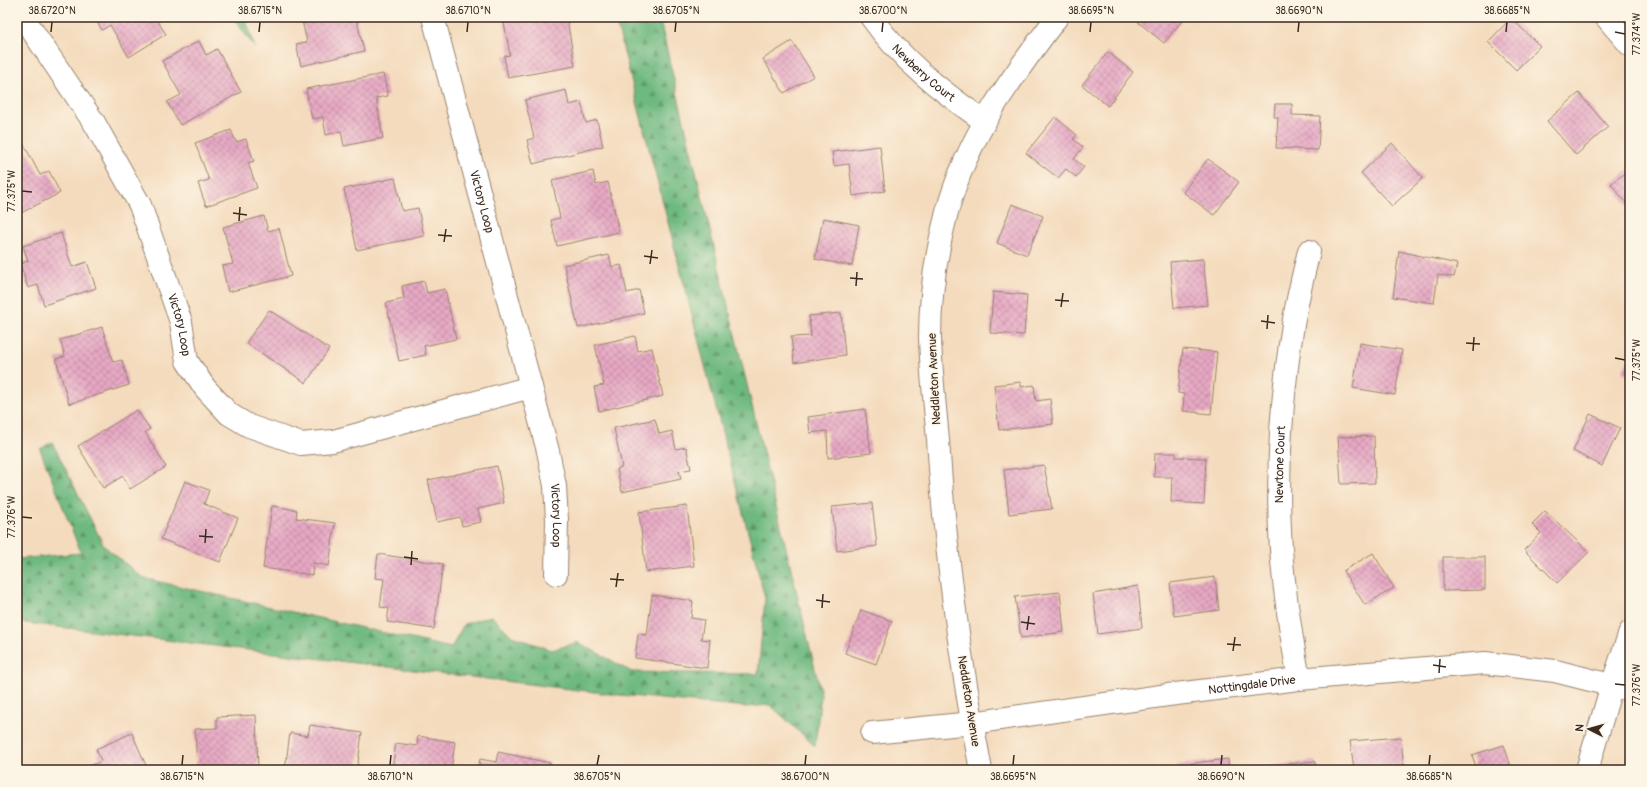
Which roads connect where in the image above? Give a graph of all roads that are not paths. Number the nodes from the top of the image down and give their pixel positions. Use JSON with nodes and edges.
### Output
{"nodes":[{"id":1,"x":23,"y":17,"type":"edge"},
{"id":2,"x":433,"y":17,"type":"edge"},
{"id":3,"x":871,"y":17,"type":"edge"},
{"id":4,"x":1057,"y":17,"type":"edge"},
{"id":5,"x":1606,"y":17,"type":"edge"},
{"id":6,"x":1630,"y":45,"type":"edge"},
{"id":7,"x":984,"y":121,"type":"junction"},
{"id":8,"x":1309,"y":251,"type":"dead end"},
{"id":9,"x":531,"y":387,"type":"junction"},
{"id":10,"x":556,"y":574,"type":"dead end"},
{"id":11,"x":1630,"y":632,"type":"edge"},
{"id":12,"x":1299,"y":679,"type":"junction"},
{"id":13,"x":1621,"y":688,"type":"edge"},
{"id":14,"x":972,"y":723,"type":"junction"},
{"id":15,"x":872,"y":733,"type":"dead end"},
{"id":16,"x":981,"y":770,"type":"edge"},
{"id":17,"x":1587,"y":770,"type":"edge"}],
"edges":[{"from":1,"to":9,"type":"street","name":"Victory Loop"},
{"from":2,"to":9,"type":"street","name":"Victory Loop"},
{"from":3,"to":7,"type":"street","name":"Newberry Court"},
{"from":4,"to":7,"type":"street","name":"Neddleton Avenue"},
{"from":5,"to":6,"type":"street"},
{"from":7,"to":14,"type":"street","name":"Neddleton Avenue"},
{"from":8,"to":12,"type":"street","name":"Newtone Court"},
{"from":9,"to":10,"type":"street","name":"Victory Loop"},
{"from":11,"to":13,"type":"street"},
{"from":12,"to":13,"type":"street","name":"Nottingdale Drive"},
{"from":12,"to":14,"type":"street","name":"Nottingdale Drive"},
{"from":13,"to":17,"type":"street"},
{"from":14,"to":15,"type":"street","name":"Nottingdale Drive"},
{"from":14,"to":16,"type":"street","name":"Neddleton Avenue"}]}
